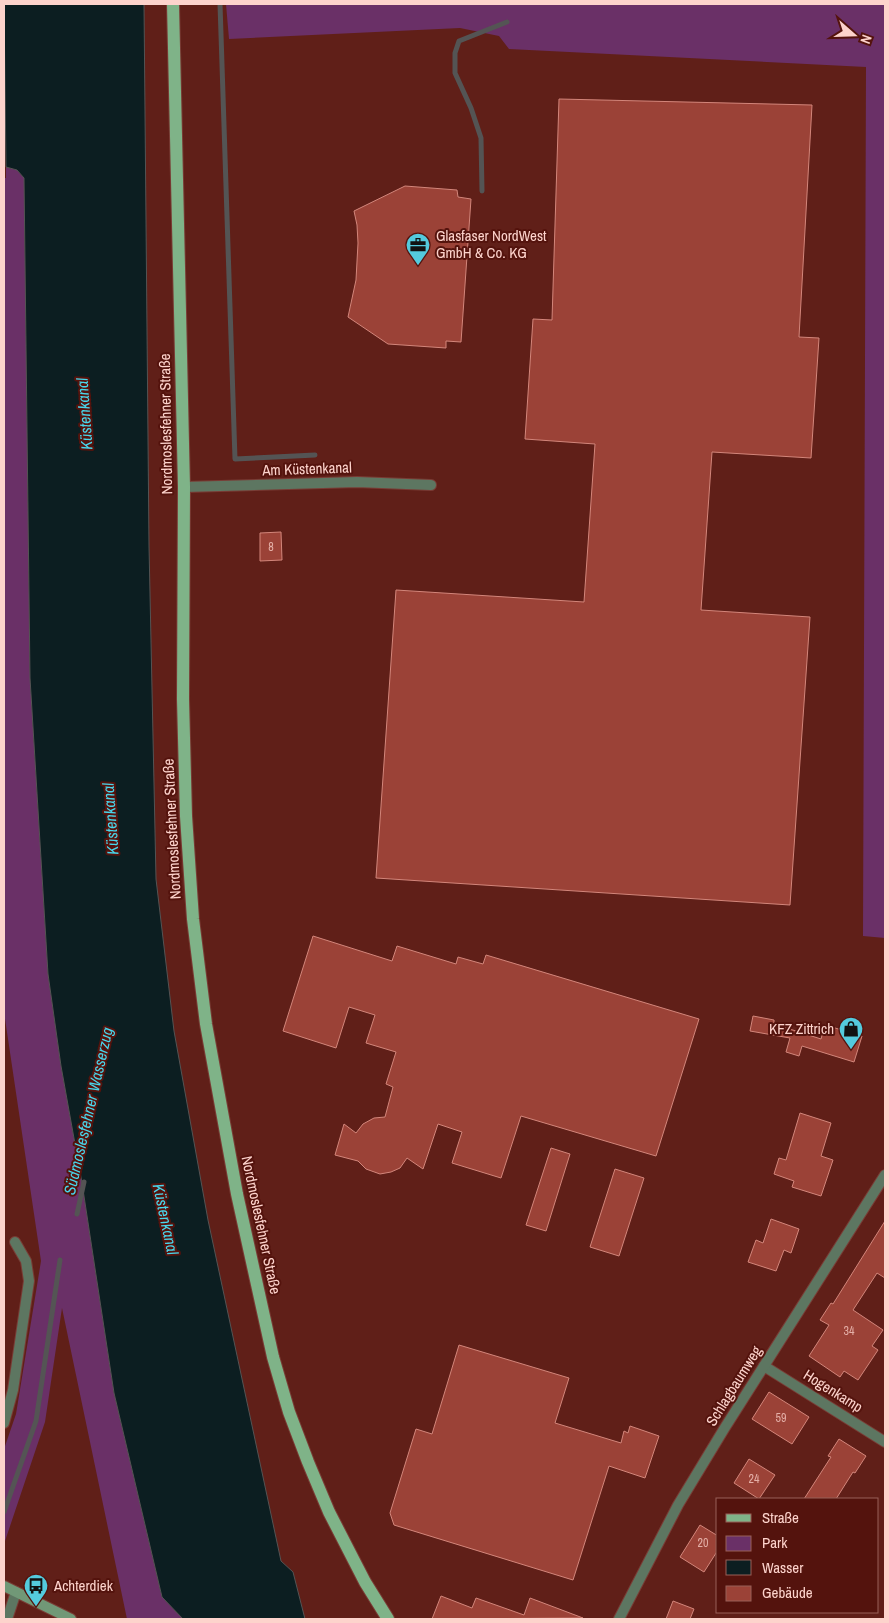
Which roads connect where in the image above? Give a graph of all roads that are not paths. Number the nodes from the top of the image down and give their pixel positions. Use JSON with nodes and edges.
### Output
{"nodes":[{"id":1,"x":173,"y":4,"type":"edge"},
{"id":2,"x":431,"y":486,"type":"dead end"},
{"id":3,"x":184,"y":487,"type":"junction"},
{"id":4,"x":885,"y":1176,"type":"edge"},
{"id":5,"x":15,"y":1242,"type":"dead end"},
{"id":6,"x":764,"y":1366,"type":"junction"},
{"id":7,"x":4,"y":1423,"type":"edge"},
{"id":8,"x":885,"y":1442,"type":"edge"},
{"id":9,"x":4,"y":1586,"type":"edge"},
{"id":10,"x":16,"y":1592,"type":"junction"},
{"id":11,"x":7,"y":1619,"type":"edge"},
{"id":12,"x":71,"y":1619,"type":"edge"},
{"id":13,"x":388,"y":1619,"type":"edge"},
{"id":14,"x":619,"y":1619,"type":"edge"}],
"edges":[{"from":1,"to":3,"type":"main road","name":"Nordmoslesfehner Straße"},
{"from":2,"to":3,"type":"street","name":"Am Küstenkanal"},
{"from":3,"to":13,"type":"main road","name":"Nordmoslesfehner Straße"},
{"from":4,"to":6,"type":"street","name":"Schlagbaumweg"},
{"from":5,"to":7,"type":"street"},
{"from":6,"to":8,"type":"street","name":"Hogenkamp"},
{"from":6,"to":14,"type":"street","name":"Schlagbaumweg"},
{"from":9,"to":10,"type":"street"},
{"from":10,"to":11,"type":"street"},
{"from":10,"to":12,"type":"street"}]}
